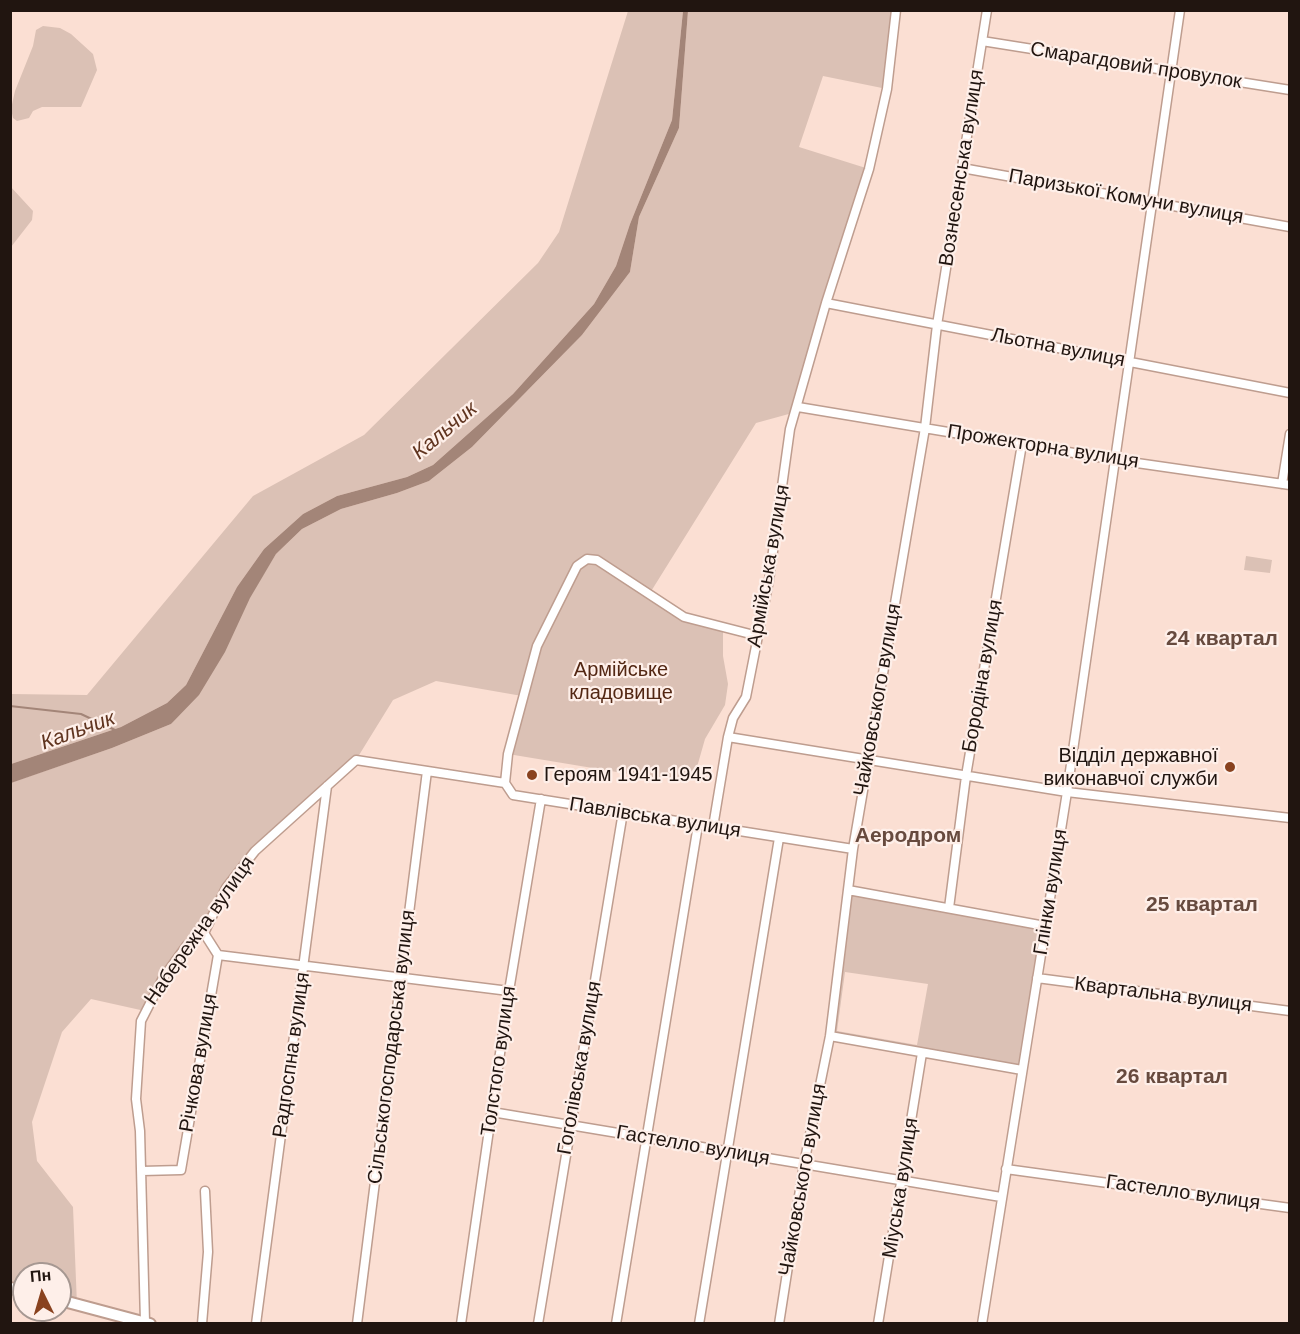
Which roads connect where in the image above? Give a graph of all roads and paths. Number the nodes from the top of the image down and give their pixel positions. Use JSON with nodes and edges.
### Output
{"nodes":[{"id":1,"x":896,"y":10,"type":"edge"},
{"id":2,"x":987,"y":10,"type":"edge"},
{"id":3,"x":1180,"y":10,"type":"edge"},
{"id":4,"x":982,"y":41,"type":"junction"},
{"id":5,"x":1172,"y":72,"type":"junction"},
{"id":6,"x":1290,"y":90,"type":"edge"},
{"id":7,"x":962,"y":168,"type":"junction"},
{"id":8,"x":1153,"y":202,"type":"junction"},
{"id":9,"x":1290,"y":227,"type":"edge"},
{"id":10,"x":826,"y":303,"type":"junction"},
{"id":11,"x":937,"y":325,"type":"junction"},
{"id":12,"x":1130,"y":362,"type":"junction"},
{"id":13,"x":1290,"y":393,"type":"edge"},
{"id":14,"x":798,"y":407,"type":"junction"},
{"id":15,"x":925,"y":428,"type":"junction"},
{"id":16,"x":1290,"y":434,"type":"edge"},
{"id":17,"x":1022,"y":444,"type":"junction"},
{"id":18,"x":1116,"y":460,"type":"junction"},
{"id":19,"x":1286,"y":484,"type":"edge"},
{"id":20,"x":758,"y":636,"type":"junction"},
{"id":21,"x":728,"y":737,"type":"junction"},
{"id":22,"x":868,"y":760,"type":"junction"},
{"id":23,"x":427,"y":771,"type":"junction"},
{"id":24,"x":966,"y":776,"type":"junction"},
{"id":25,"x":505,"y":783,"type":"junction"},
{"id":26,"x":327,"y":786,"type":"junction"},
{"id":27,"x":1067,"y":792,"type":"junction"},
{"id":28,"x":541,"y":799,"type":"junction"},
{"id":29,"x":623,"y":812,"type":"junction"},
{"id":30,"x":1290,"y":818,"type":"edge"},
{"id":31,"x":698,"y":825,"type":"junction"},
{"id":32,"x":713,"y":827,"type":"junction"},
{"id":33,"x":779,"y":838,"type":"junction"},
{"id":34,"x":853,"y":849,"type":"junction"},
{"id":35,"x":848,"y":890,"type":"junction"},
{"id":36,"x":949,"y":908,"type":"junction"},
{"id":37,"x":1045,"y":926,"type":"junction"},
{"id":38,"x":204,"y":933,"type":"junction"},
{"id":39,"x":218,"y":955,"type":"junction"},
{"id":40,"x":304,"y":966,"type":"junction"},
{"id":41,"x":401,"y":977,"type":"junction"},
{"id":42,"x":1037,"y":978,"type":"junction"},
{"id":43,"x":509,"y":991,"type":"junction"},
{"id":44,"x":1290,"y":1011,"type":"edge"},
{"id":45,"x":830,"y":1036,"type":"junction"},
{"id":46,"x":922,"y":1053,"type":"junction"},
{"id":47,"x":1022,"y":1070,"type":"junction"},
{"id":48,"x":492,"y":1112,"type":"junction"},
{"id":49,"x":570,"y":1125,"type":"junction"},
{"id":50,"x":647,"y":1138,"type":"junction"},
{"id":51,"x":727,"y":1151,"type":"junction"},
{"id":52,"x":804,"y":1164,"type":"junction"},
{"id":53,"x":1006,"y":1169,"type":"junction"},
{"id":54,"x":142,"y":1171,"type":"junction"},
{"id":55,"x":902,"y":1181,"type":"junction"},
{"id":56,"x":205,"y":1191,"type":"dead end"},
{"id":57,"x":1001,"y":1197,"type":"junction"},
{"id":58,"x":1290,"y":1208,"type":"edge"},
{"id":59,"x":72,"y":1303,"type":"edge"},
{"id":60,"x":148,"y":1323,"type":"edge"},
{"id":61,"x":202,"y":1323,"type":"edge"},
{"id":62,"x":256,"y":1323,"type":"edge"},
{"id":63,"x":357,"y":1323,"type":"edge"},
{"id":64,"x":461,"y":1323,"type":"edge"},
{"id":65,"x":538,"y":1323,"type":"edge"},
{"id":66,"x":616,"y":1323,"type":"edge"},
{"id":67,"x":699,"y":1323,"type":"edge"},
{"id":68,"x":779,"y":1323,"type":"edge"},
{"id":69,"x":879,"y":1323,"type":"edge"},
{"id":70,"x":982,"y":1323,"type":"edge"}],
"edges":[{"from":1,"to":10,"type":"street"},
{"from":2,"to":4,"type":"street","name":"Вознесенська вулиця"},
{"from":3,"to":5,"type":"street","name":"Глінки вулиця"},
{"from":4,"to":5,"type":"street","name":"Смарагдовий провулок"},
{"from":4,"to":7,"type":"street","name":"Вознесенська вулиця"},
{"from":5,"to":6,"type":"street","name":"Смарагдовий провулок"},
{"from":5,"to":8,"type":"street","name":"Глінки вулиця"},
{"from":7,"to":8,"type":"street","name":"Паризької Комуни вулиця"},
{"from":7,"to":11,"type":"street","name":"Вознесенська вулиця"},
{"from":8,"to":9,"type":"street","name":"Паризької Комуни вулиця"},
{"from":8,"to":12,"type":"street","name":"Глінки вулиця"},
{"from":10,"to":11,"type":"street","name":"Льотна вулиця"},
{"from":10,"to":14,"type":"street","name":"Армійська вулиця"},
{"from":11,"to":12,"type":"street","name":"Льотна вулиця"},
{"from":11,"to":15,"type":"street","name":"Чайковського вулиця"},
{"from":12,"to":13,"type":"street","name":"Льотна вулиця"},
{"from":12,"to":18,"type":"street","name":"Глінки вулиця"},
{"from":14,"to":15,"type":"street","name":"Прожекторна вулиця"},
{"from":14,"to":20,"type":"street","name":"Армійська вулиця"},
{"from":15,"to":17,"type":"street","name":"Прожекторна вулиця"},
{"from":15,"to":22,"type":"street","name":"Чайковського вулиця"},
{"from":16,"to":19,"type":"street"},
{"from":17,"to":18,"type":"street","name":"Прожекторна вулиця"},
{"from":17,"to":24,"type":"street","name":"Бородіна вулиця"},
{"from":18,"to":19,"type":"street","name":"Прожекторна вулиця"},
{"from":18,"to":27,"type":"street","name":"Глінки вулиця"},
{"from":20,"to":21,"type":"street","name":"Армійська вулиця"},
{"from":20,"to":25,"type":"street"},
{"from":21,"to":22,"type":"street"},
{"from":21,"to":32,"type":"street","name":"Армійська вулиця"},
{"from":22,"to":24,"type":"street"},
{"from":22,"to":34,"type":"street","name":"Чайковського вулиця"},
{"from":23,"to":25,"type":"street","name":"Павлівська вулиця"},
{"from":23,"to":26,"type":"street","name":"Павлівська вулиця"},
{"from":23,"to":41,"type":"street","name":"Сільськогосподарська вулиця"},
{"from":24,"to":27,"type":"street"},
{"from":24,"to":36,"type":"street","name":"Бородіна вулиця"},
{"from":25,"to":28,"type":"street","name":"Павлівська вулиця"},
{"from":26,"to":38,"type":"street","name":"Набережна вулиця"},
{"from":26,"to":40,"type":"street","name":"Радгоспна вулиця"},
{"from":27,"to":30,"type":"street"},
{"from":27,"to":37,"type":"street","name":"Глінки вулиця"},
{"from":28,"to":29,"type":"street","name":"Павлівська вулиця"},
{"from":28,"to":43,"type":"street","name":"Толстого вулиця"},
{"from":29,"to":31,"type":"street","name":"Павлівська вулиця"},
{"from":29,"to":49,"type":"street","name":"Гоголівська вулиця"},
{"from":31,"to":32,"type":"street","name":"Павлівська вулиця"},
{"from":31,"to":50,"type":"street"},
{"from":32,"to":33,"type":"street","name":"Павлівська вулиця"},
{"from":33,"to":34,"type":"street","name":"Павлівська вулиця"},
{"from":33,"to":51,"type":"street"},
{"from":34,"to":35,"type":"street","name":"Чайковського вулиця"},
{"from":35,"to":36,"type":"street"},
{"from":35,"to":45,"type":"street","name":"Чайковського вулиця"},
{"from":36,"to":37,"type":"street"},
{"from":37,"to":42,"type":"street","name":"Глінки вулиця"},
{"from":38,"to":39,"type":"street"},
{"from":38,"to":54,"type":"street","name":"Набережна вулиця"},
{"from":39,"to":40,"type":"street"},
{"from":39,"to":54,"type":"street","name":"Річкова вулиця"},
{"from":40,"to":41,"type":"street"},
{"from":40,"to":62,"type":"street","name":"Радгоспна вулиця"},
{"from":41,"to":43,"type":"street"},
{"from":41,"to":63,"type":"street","name":"Сільськогосподарська вулиця"},
{"from":42,"to":44,"type":"street","name":"Квартальна вулиця"},
{"from":42,"to":47,"type":"street","name":"Глінки вулиця"},
{"from":43,"to":48,"type":"street","name":"Толстого вулиця"},
{"from":45,"to":46,"type":"street"},
{"from":45,"to":52,"type":"street","name":"Чайковського вулиця"},
{"from":46,"to":47,"type":"street"},
{"from":46,"to":55,"type":"street","name":"Міуська вулиця"},
{"from":47,"to":53,"type":"street","name":"Глінки вулиця"},
{"from":48,"to":49,"type":"street","name":"Гастелло вулиця"},
{"from":48,"to":64,"type":"street","name":"Толстого вулиця"},
{"from":49,"to":50,"type":"street","name":"Гастелло вулиця"},
{"from":49,"to":65,"type":"street","name":"Гоголівська вулиця"},
{"from":50,"to":51,"type":"street","name":"Гастелло вулиця"},
{"from":50,"to":66,"type":"street"},
{"from":51,"to":52,"type":"street","name":"Гастелло вулиця"},
{"from":51,"to":67,"type":"street"},
{"from":52,"to":55,"type":"street","name":"Гастелло вулиця"},
{"from":52,"to":68,"type":"street","name":"Чайковського вулиця"},
{"from":53,"to":57,"type":"street","name":"Глінки вулиця"},
{"from":53,"to":58,"type":"street","name":"Гастелло вулиця"},
{"from":54,"to":60,"type":"street","name":"Набережна вулиця"},
{"from":55,"to":57,"type":"street","name":"Гастелло вулиця"},
{"from":55,"to":69,"type":"street","name":"Міуська вулиця"},
{"from":56,"to":61,"type":"street"},
{"from":57,"to":70,"type":"street","name":"Глінки вулиця"},
{"from":59,"to":60,"type":"street"}]}
